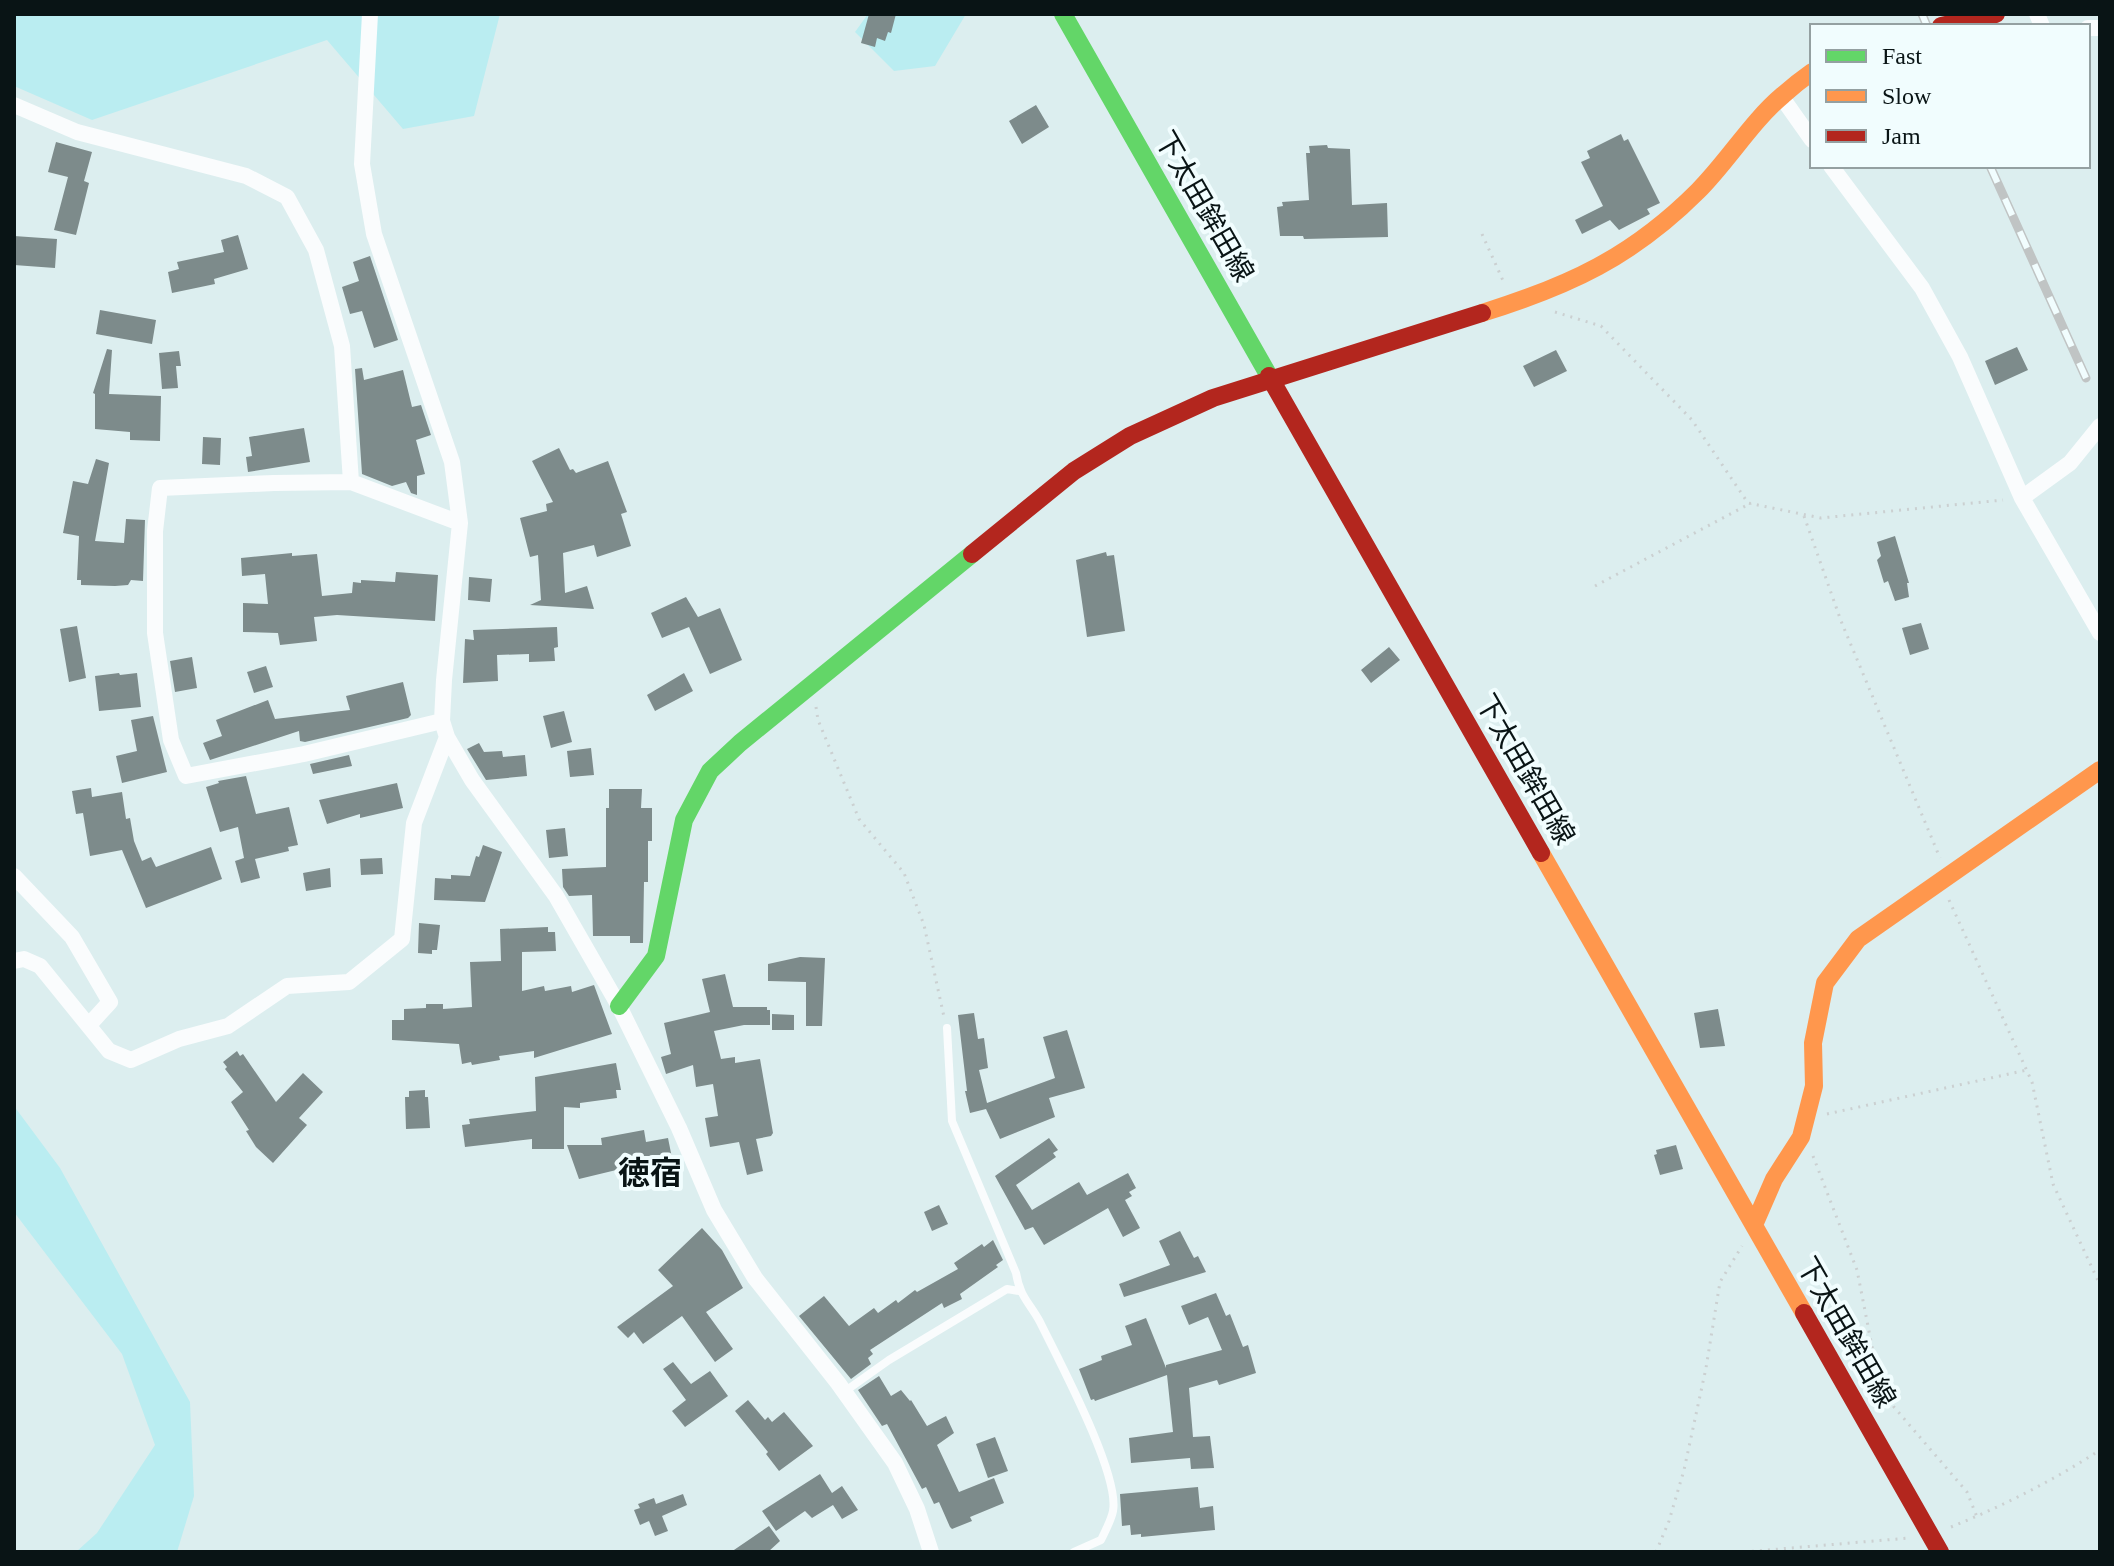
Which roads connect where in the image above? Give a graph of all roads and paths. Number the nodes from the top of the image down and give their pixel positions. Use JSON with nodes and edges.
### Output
{"nodes":[{"id":1,"x":370,"y":14,"type":"edge"},
{"id":2,"x":1063,"y":14,"type":"edge"},
{"id":3,"x":1996,"y":14,"type":"edge"},
{"id":4,"x":1951,"y":24,"type":"edge"},
{"id":5,"x":1810,"y":74,"type":"edge"},
{"id":6,"x":1781,"y":96,"type":"junction"},
{"id":7,"x":14,"y":105,"type":"edge"},
{"id":8,"x":1810,"y":137,"type":"edge"},
{"id":9,"x":1832,"y":168,"type":"edge"},
{"id":10,"x":1482,"y":234,"type":"dead end"},
{"id":11,"x":1528,"y":298,"type":"junction"},
{"id":12,"x":1272,"y":380,"type":"junction"},
{"id":13,"x":2100,"y":426,"type":"edge"},
{"id":14,"x":351,"y":482,"type":"junction"},
{"id":15,"x":2022,"y":498,"type":"junction"},
{"id":16,"x":1751,"y":503,"type":"junction"},
{"id":17,"x":1804,"y":515,"type":"junction"},
{"id":18,"x":460,"y":523,"type":"junction"},
{"id":19,"x":1595,"y":586,"type":"dead end"},
{"id":20,"x":2100,"y":633,"type":"edge"},
{"id":21,"x":812,"y":683,"type":"junction"},
{"id":22,"x":444,"y":729,"type":"junction"},
{"id":23,"x":2100,"y":770,"type":"edge"},
{"id":24,"x":14,"y":876,"type":"edge"},
{"id":25,"x":1944,"y":879,"type":"junction"},
{"id":26,"x":14,"y":961,"type":"edge"},
{"id":27,"x":619,"y":1006,"type":"junction"},
{"id":28,"x":89,"y":1025,"type":"junction"},
{"id":29,"x":947,"y":1028,"type":"joint"},
{"id":30,"x":2027,"y":1070,"type":"junction"},
{"id":31,"x":1806,"y":1118,"type":"junction"},
{"id":32,"x":1801,"y":1137,"type":"junction"},
{"id":33,"x":1754,"y":1225,"type":"junction"},
{"id":34,"x":2100,"y":1285,"type":"edge"},
{"id":35,"x":1019,"y":1291,"type":"junction"},
{"id":36,"x":844,"y":1392,"type":"junction"},
{"id":37,"x":2100,"y":1450,"type":"edge"},
{"id":38,"x":1977,"y":1517,"type":"junction"},
{"id":39,"x":1935,"y":1544,"type":"edge"},
{"id":40,"x":931,"y":1552,"type":"edge"},
{"id":41,"x":1074,"y":1552,"type":"edge"},
{"id":42,"x":1656,"y":1552,"type":"edge"},
{"id":43,"x":1744,"y":1552,"type":"edge"}],
"edges":[{"from":1,"to":18,"type":"street"},
{"from":2,"to":12,"type":"street","name":"下太田鉾田線"},
{"from":3,"to":4,"type":"street"},
{"from":5,"to":6,"type":"street"},
{"from":6,"to":8,"type":"street"},
{"from":6,"to":11,"type":"street"},
{"from":7,"to":14,"type":"street"},
{"from":9,"to":15,"type":"street"},
{"from":10,"to":11,"type":"path"},
{"from":11,"to":12,"type":"street"},
{"from":11,"to":16,"type":"path"},
{"from":12,"to":21,"type":"street"},
{"from":12,"to":33,"type":"street","name":"下太田鉾田線"},
{"from":13,"to":15,"type":"street"},
{"from":14,"to":18,"type":"street"},
{"from":14,"to":22,"type":"street"},
{"from":15,"to":17,"type":"path"},
{"from":15,"to":20,"type":"street"},
{"from":16,"to":17,"type":"path"},
{"from":16,"to":19,"type":"path"},
{"from":17,"to":25,"type":"path"},
{"from":18,"to":22,"type":"street"},
{"from":21,"to":27,"type":"street"},
{"from":21,"to":29,"type":"path"},
{"from":22,"to":27,"type":"street"},
{"from":22,"to":28,"type":"street"},
{"from":23,"to":25,"type":"street"},
{"from":24,"to":28,"type":"street"},
{"from":25,"to":30,"type":"path"},
{"from":25,"to":31,"type":"street"},
{"from":26,"to":28,"type":"street"},
{"from":27,"to":36,"type":"street"},
{"from":29,"to":35,"type":"lane"},
{"from":30,"to":31,"type":"path"},
{"from":30,"to":34,"type":"path"},
{"from":31,"to":32,"type":"street"},
{"from":32,"to":33,"type":"street"},
{"from":32,"to":38,"type":"path"},
{"from":33,"to":39,"type":"street","name":"下太田鉾田線"},
{"from":33,"to":42,"type":"path"},
{"from":35,"to":36,"type":"lane"},
{"from":35,"to":41,"type":"lane"},
{"from":36,"to":40,"type":"street"},
{"from":37,"to":38,"type":"path"},
{"from":38,"to":39,"type":"path"},
{"from":39,"to":43,"type":"path"}]}
